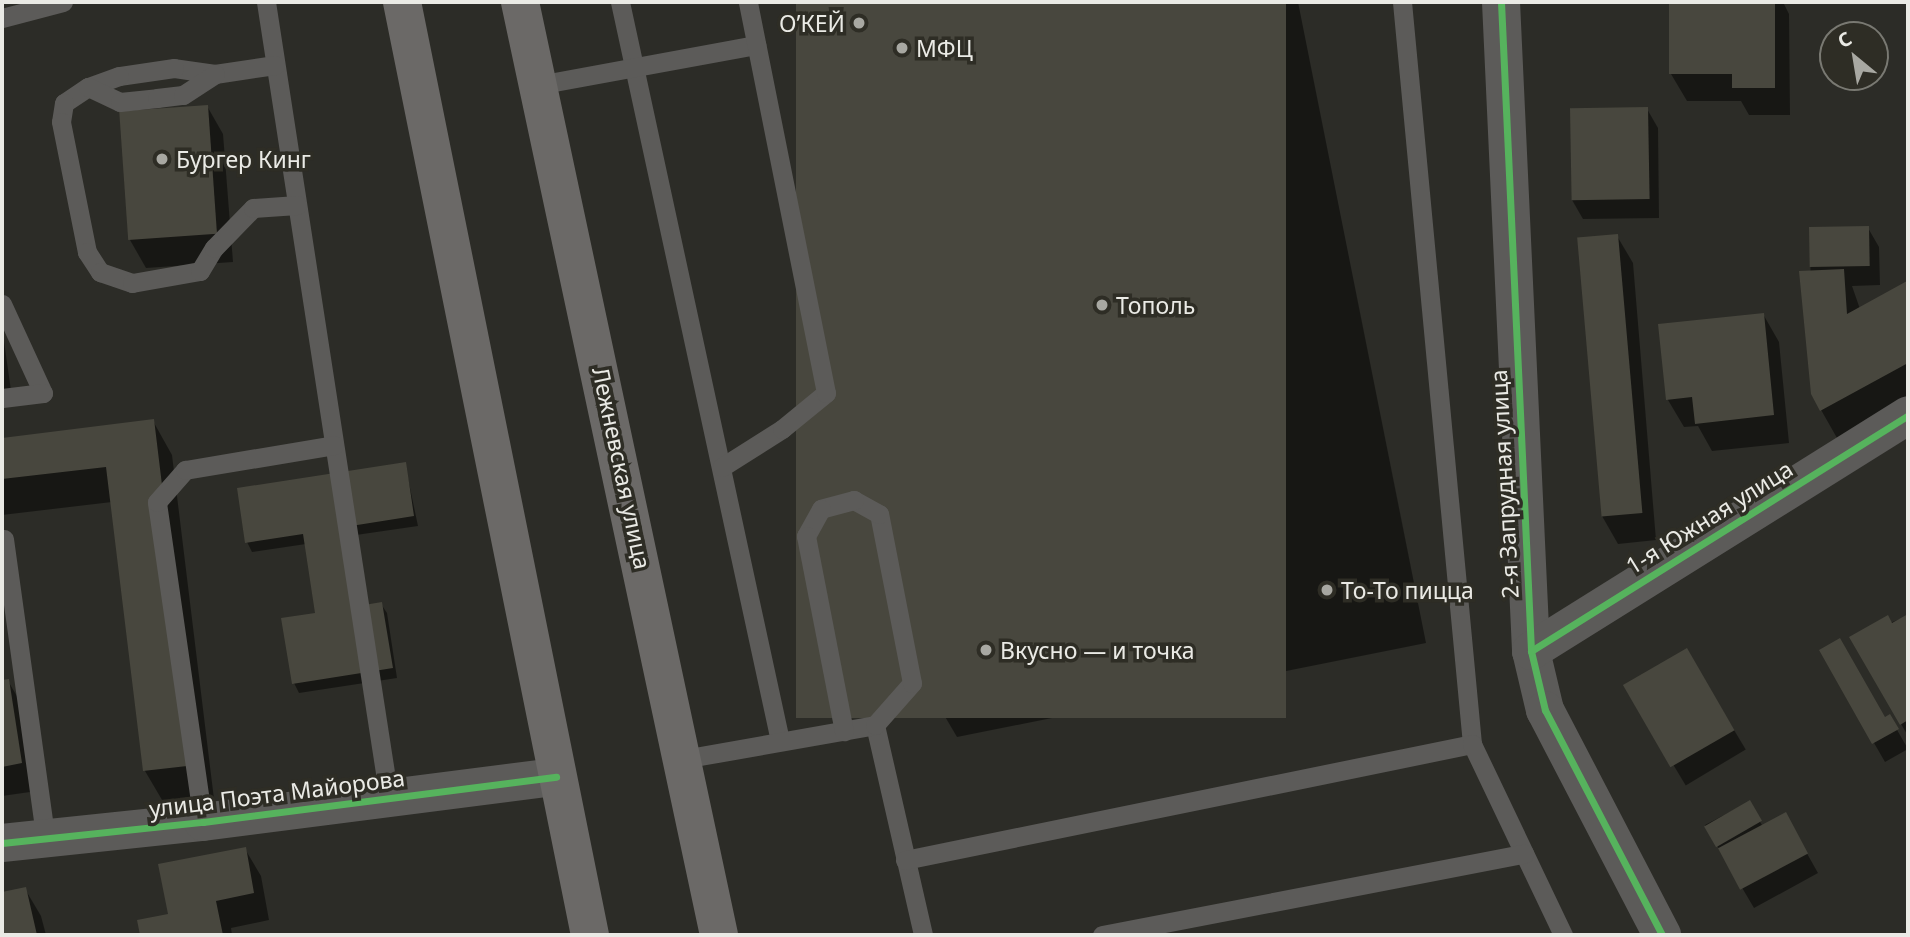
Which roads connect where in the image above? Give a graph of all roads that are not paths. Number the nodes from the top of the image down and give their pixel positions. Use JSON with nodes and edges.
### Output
{"nodes":[{"id":1,"x":63,"y":2,"type":"edge"},
{"id":2,"x":265,"y":2,"type":"edge"},
{"id":3,"x":402,"y":2,"type":"edge"},
{"id":4,"x":520,"y":2,"type":"edge"},
{"id":5,"x":620,"y":2,"type":"edge"},
{"id":6,"x":748,"y":2,"type":"edge"},
{"id":7,"x":1402,"y":2,"type":"edge"},
{"id":8,"x":1501,"y":2,"type":"edge"},
{"id":9,"x":2,"y":18,"type":"edge"},
{"id":10,"x":756,"y":46,"type":"junction"},
{"id":11,"x":275,"y":65,"type":"junction"},
{"id":12,"x":633,"y":68,"type":"junction"},
{"id":13,"x":215,"y":74,"type":"junction"},
{"id":14,"x":538,"y":85,"type":"junction"},
{"id":15,"x":88,"y":87,"type":"junction"},
{"id":16,"x":297,"y":205,"type":"junction"},
{"id":17,"x":2,"y":304,"type":"edge"},
{"id":18,"x":2,"y":398,"type":"edge"},
{"id":19,"x":1908,"y":415,"type":"edge"},
{"id":20,"x":334,"y":445,"type":"junction"},
{"id":21,"x":722,"y":467,"type":"junction"},
{"id":22,"x":4,"y":539,"type":"dead end"},
{"id":23,"x":1531,"y":651,"type":"junction"},
{"id":24,"x":875,"y":725,"type":"junction"},
{"id":25,"x":844,"y":731,"type":"junction"},
{"id":26,"x":779,"y":741,"type":"junction"},
{"id":27,"x":1472,"y":744,"type":"junction"},
{"id":28,"x":683,"y":759,"type":"junction"},
{"id":29,"x":556,"y":777,"type":"junction"},
{"id":30,"x":389,"y":798,"type":"junction"},
{"id":31,"x":203,"y":822,"type":"junction"},
{"id":32,"x":46,"y":839,"type":"junction"},
{"id":33,"x":2,"y":843,"type":"edge"},
{"id":34,"x":1524,"y":854,"type":"junction"},
{"id":35,"x":905,"y":860,"type":"junction"},
{"id":36,"x":590,"y":935,"type":"edge"},
{"id":37,"x":719,"y":935,"type":"edge"},
{"id":38,"x":923,"y":935,"type":"edge"},
{"id":39,"x":1102,"y":935,"type":"edge"},
{"id":40,"x":1563,"y":935,"type":"edge"},
{"id":41,"x":1662,"y":935,"type":"edge"}],
"edges":[{"from":1,"to":9,"type":"lane"},
{"from":2,"to":11,"type":"lane"},
{"from":3,"to":29,"type":"highway"},
{"from":4,"to":14,"type":"highway","name":"Лежневская улица"},
{"from":5,"to":12,"type":"lane"},
{"from":6,"to":10,"type":"lane"},
{"from":7,"to":27,"type":"lane"},
{"from":8,"to":23,"type":"street","name":"2-я Запрудная улица"},
{"from":10,"to":12,"type":"lane"},
{"from":10,"to":21,"type":"lane"},
{"from":11,"to":13,"type":"lane"},
{"from":11,"to":16,"type":"lane"},
{"from":12,"to":14,"type":"lane"},
{"from":12,"to":21,"type":"lane"},
{"from":13,"to":15,"type":"lane"},
{"from":13,"to":15,"type":"lane"},
{"from":14,"to":28,"type":"highway","name":"Лежневская улица"},
{"from":15,"to":16,"type":"lane"},
{"from":16,"to":20,"type":"lane"},
{"from":17,"to":18,"type":"lane"},
{"from":19,"to":23,"type":"street","name":"1-я Южная улица"},
{"from":20,"to":30,"type":"lane"},
{"from":20,"to":31,"type":"lane"},
{"from":21,"to":26,"type":"lane"},
{"from":22,"to":32,"type":"lane"},
{"from":23,"to":41,"type":"street","name":"2-я Запрудная улица"},
{"from":24,"to":25,"type":"lane"},
{"from":24,"to":25,"type":"lane"},
{"from":24,"to":35,"type":"lane"},
{"from":25,"to":26,"type":"lane"},
{"from":26,"to":28,"type":"lane"},
{"from":27,"to":34,"type":"lane"},
{"from":27,"to":35,"type":"lane"},
{"from":28,"to":37,"type":"highway","name":"Лежневская улица"},
{"from":29,"to":30,"type":"street","name":"улица Поэта Майорова"},
{"from":29,"to":36,"type":"highway"},
{"from":30,"to":31,"type":"street","name":"улица Поэта Майорова"},
{"from":31,"to":32,"type":"street","name":"улица Поэта Майорова"},
{"from":32,"to":33,"type":"street","name":"улица Поэта Майорова"},
{"from":34,"to":39,"type":"lane"},
{"from":34,"to":40,"type":"lane"},
{"from":35,"to":38,"type":"lane"}]}
